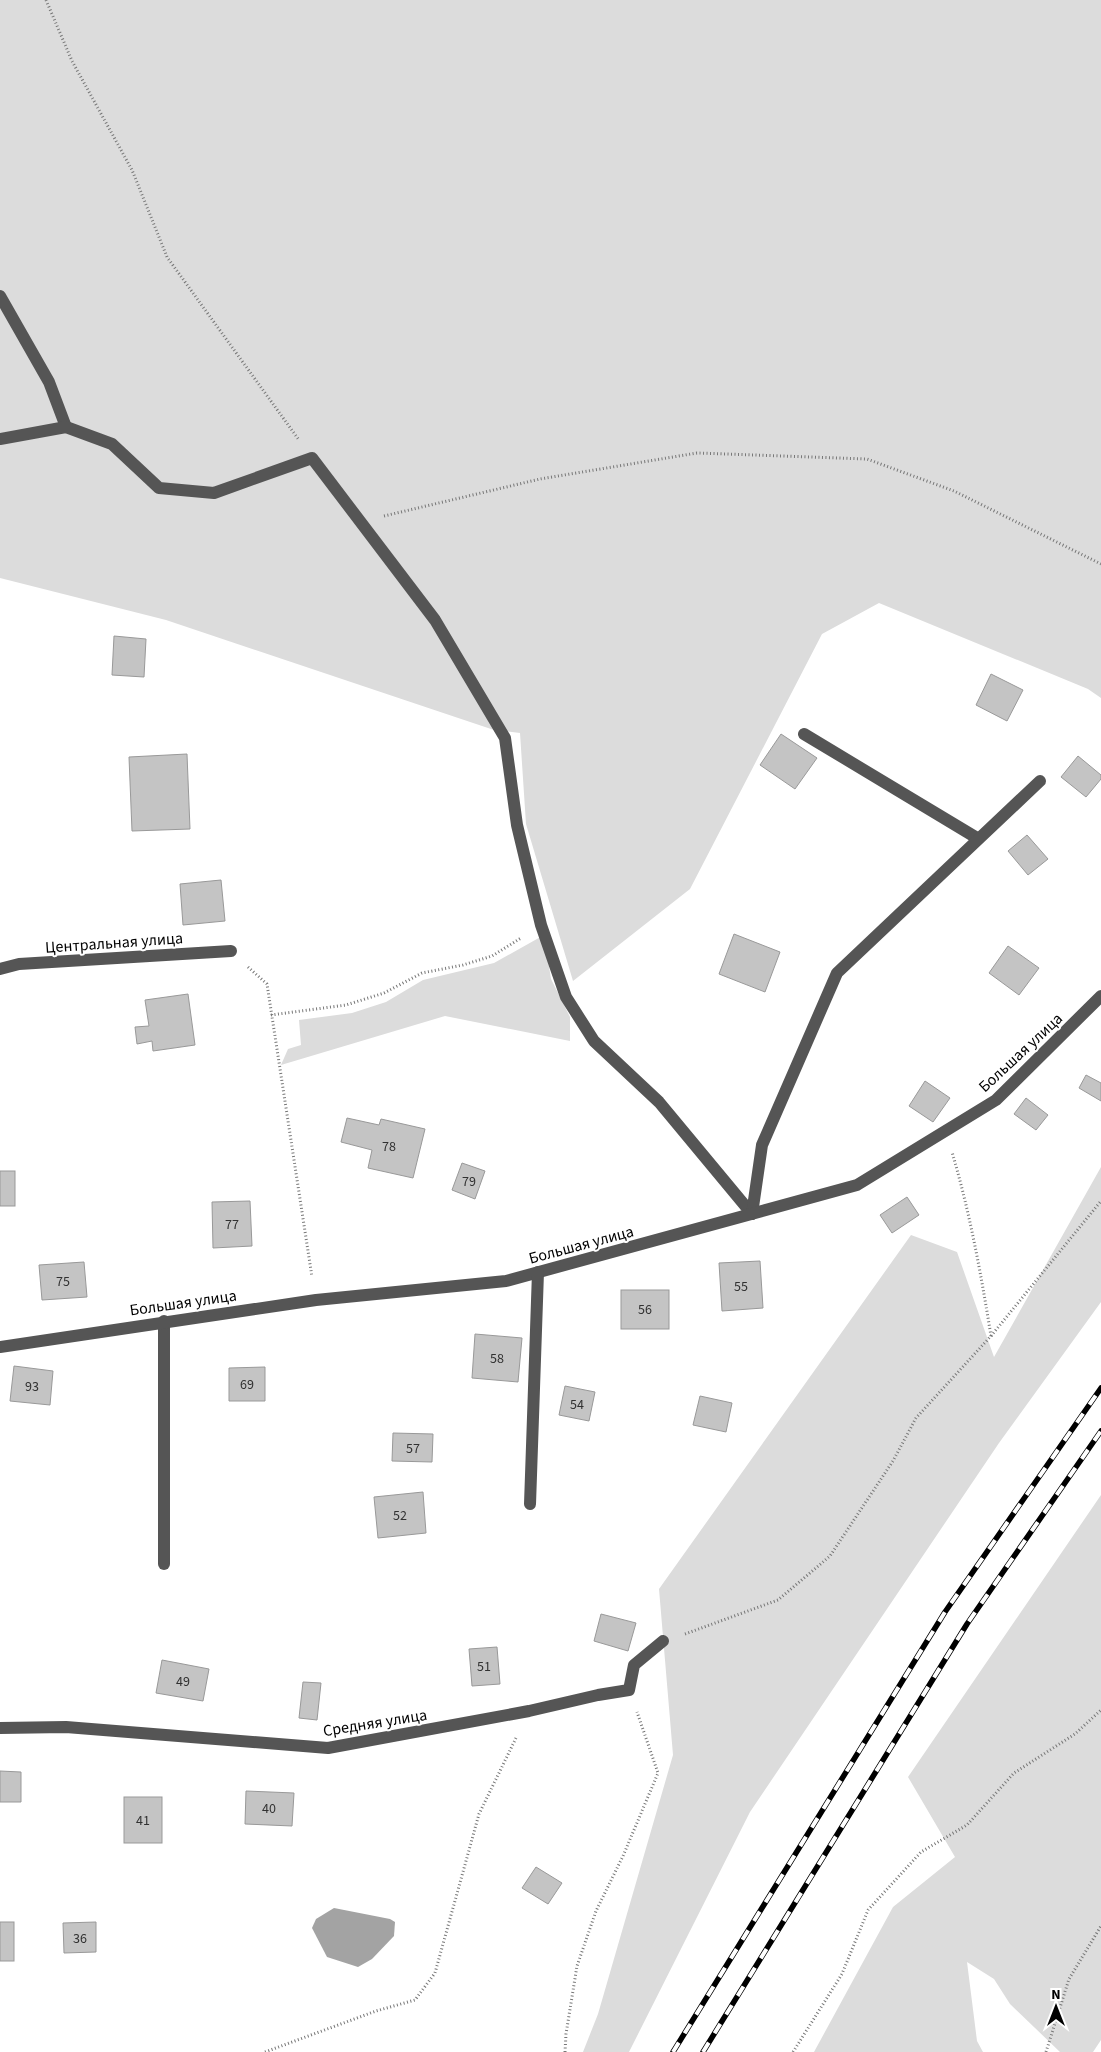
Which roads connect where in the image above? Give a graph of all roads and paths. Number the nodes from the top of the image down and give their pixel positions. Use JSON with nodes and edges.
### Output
{"nodes":[{"id":1,"x":46,"y":0,"type":"edge"},
{"id":2,"x":0,"y":296,"type":"edge"},
{"id":3,"x":66,"y":427,"type":"junction"},
{"id":4,"x":0,"y":439,"type":"edge"},
{"id":5,"x":312,"y":458,"type":"junction"},
{"id":6,"x":362,"y":521,"type":"junction"},
{"id":7,"x":1101,"y":564,"type":"edge"},
{"id":8,"x":804,"y":734,"type":"dead end"},
{"id":9,"x":1040,"y":780,"type":"dead end"},
{"id":10,"x":978,"y":838,"type":"junction"},
{"id":11,"x":541,"y":925,"type":"junction"},
{"id":12,"x":231,"y":951,"type":"joint"},
{"id":13,"x":0,"y":969,"type":"edge"},
{"id":14,"x":1101,"y":996,"type":"edge"},
{"id":15,"x":271,"y":1015,"type":"junction"},
{"id":16,"x":945,"y":1131,"type":"junction"},
{"id":17,"x":1101,"y":1201,"type":"edge"},
{"id":18,"x":752,"y":1214,"type":"junction"},
{"id":19,"x":538,"y":1272,"type":"junction"},
{"id":20,"x":316,"y":1300,"type":"junction"},
{"id":21,"x":164,"y":1321,"type":"junction"},
{"id":22,"x":991,"y":1336,"type":"junction"},
{"id":23,"x":0,"y":1346,"type":"edge"},
{"id":24,"x":530,"y":1504,"type":"dead end"},
{"id":25,"x":164,"y":1564,"type":"dead end"},
{"id":26,"x":663,"y":1641,"type":"joint"},
{"id":27,"x":629,"y":1690,"type":"junction"},
{"id":28,"x":1101,"y":1710,"type":"edge"},
{"id":29,"x":529,"y":1711,"type":"junction"},
{"id":30,"x":0,"y":1728,"type":"edge"},
{"id":31,"x":1101,"y":1926,"type":"edge"},
{"id":32,"x":265,"y":2052,"type":"edge"},
{"id":33,"x":565,"y":2052,"type":"edge"},
{"id":34,"x":794,"y":2052,"type":"edge"},
{"id":35,"x":1046,"y":2052,"type":"edge"}],
"edges":[{"from":1,"to":5,"type":"path"},
{"from":2,"to":3,"type":"street"},
{"from":3,"to":4,"type":"street"},
{"from":3,"to":5,"type":"street"},
{"from":5,"to":6,"type":"street"},
{"from":6,"to":7,"type":"path"},
{"from":6,"to":11,"type":"street"},
{"from":8,"to":10,"type":"street"},
{"from":9,"to":10,"type":"street"},
{"from":10,"to":18,"type":"street"},
{"from":11,"to":15,"type":"path"},
{"from":11,"to":18,"type":"street"},
{"from":12,"to":13,"type":"street","name":"Центральная улица"},
{"from":12,"to":15,"type":"path"},
{"from":14,"to":16,"type":"street","name":"Большая улица"},
{"from":15,"to":20,"type":"path"},
{"from":16,"to":18,"type":"street","name":"Большая улица"},
{"from":16,"to":22,"type":"path"},
{"from":17,"to":22,"type":"path"},
{"from":18,"to":19,"type":"street","name":"Большая улица"},
{"from":19,"to":20,"type":"street","name":"Большая улица"},
{"from":19,"to":24,"type":"street"},
{"from":20,"to":21,"type":"street","name":"Большая улица"},
{"from":21,"to":23,"type":"street","name":"Большая улица"},
{"from":21,"to":25,"type":"street"},
{"from":22,"to":26,"type":"path"},
{"from":26,"to":27,"type":"street"},
{"from":27,"to":29,"type":"street","name":"Средняя улица"},
{"from":27,"to":33,"type":"path"},
{"from":28,"to":34,"type":"path"},
{"from":29,"to":30,"type":"street","name":"Средняя улица"},
{"from":29,"to":32,"type":"path"},
{"from":31,"to":35,"type":"path"}]}
